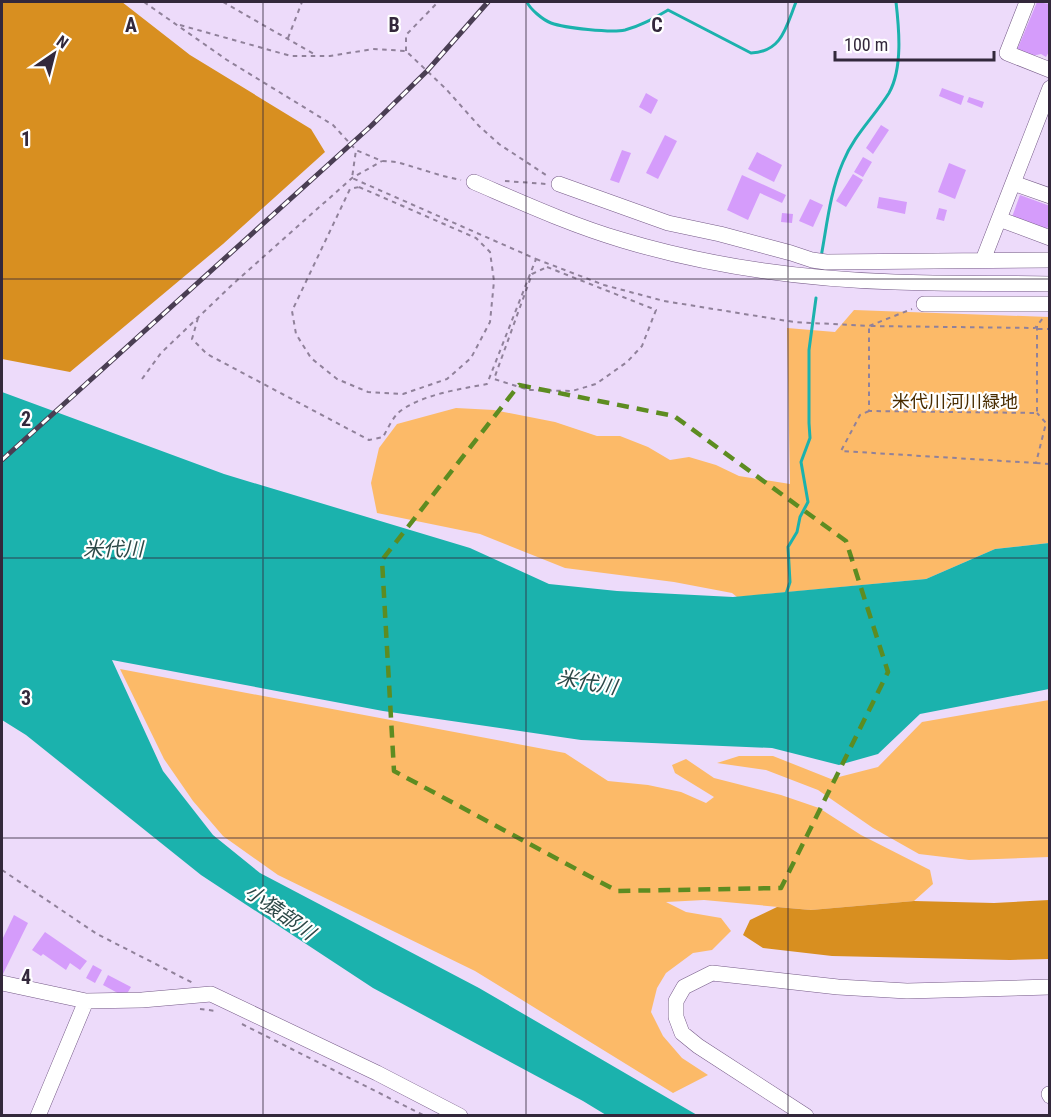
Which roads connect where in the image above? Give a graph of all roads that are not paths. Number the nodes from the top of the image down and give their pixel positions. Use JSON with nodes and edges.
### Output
{"nodes":[{"id":1,"x":1027,"y":2,"type":"edge"},
{"id":2,"x":1050,"y":70,"type":"edge"},
{"id":3,"x":1050,"y":88,"type":"edge"},
{"id":4,"x":474,"y":182,"type":"dead end"},
{"id":5,"x":1013,"y":183,"type":"junction"},
{"id":6,"x":559,"y":184,"type":"road end"},
{"id":7,"x":1050,"y":196,"type":"edge"},
{"id":8,"x":999,"y":219,"type":"junction"},
{"id":9,"x":1050,"y":238,"type":"edge"},
{"id":10,"x":983,"y":260,"type":"junction"},
{"id":11,"x":1050,"y":260,"type":"edge"},
{"id":12,"x":1050,"y":284,"type":"edge"},
{"id":13,"x":924,"y":304,"type":"road end"},
{"id":14,"x":1046,"y":310,"type":"edge"},
{"id":15,"x":2,"y":983,"type":"edge"},
{"id":16,"x":1050,"y":987,"type":"edge"},
{"id":17,"x":86,"y":1001,"type":"junction"},
{"id":18,"x":38,"y":1116,"type":"edge"},
{"id":19,"x":460,"y":1116,"type":"edge"},
{"id":20,"x":806,"y":1116,"type":"edge"}],
"edges":[{"from":1,"to":2,"type":"street"},
{"from":3,"to":5,"type":"street"},
{"from":4,"to":12,"type":"street"},
{"from":5,"to":7,"type":"street"},
{"from":5,"to":8,"type":"street"},
{"from":6,"to":10,"type":"street"},
{"from":8,"to":9,"type":"street"},
{"from":8,"to":10,"type":"street"},
{"from":10,"to":11,"type":"street"},
{"from":13,"to":14,"type":"street"},
{"from":15,"to":17,"type":"street"},
{"from":16,"to":20,"type":"street"},
{"from":17,"to":18,"type":"street"},
{"from":17,"to":19,"type":"street"}]}
